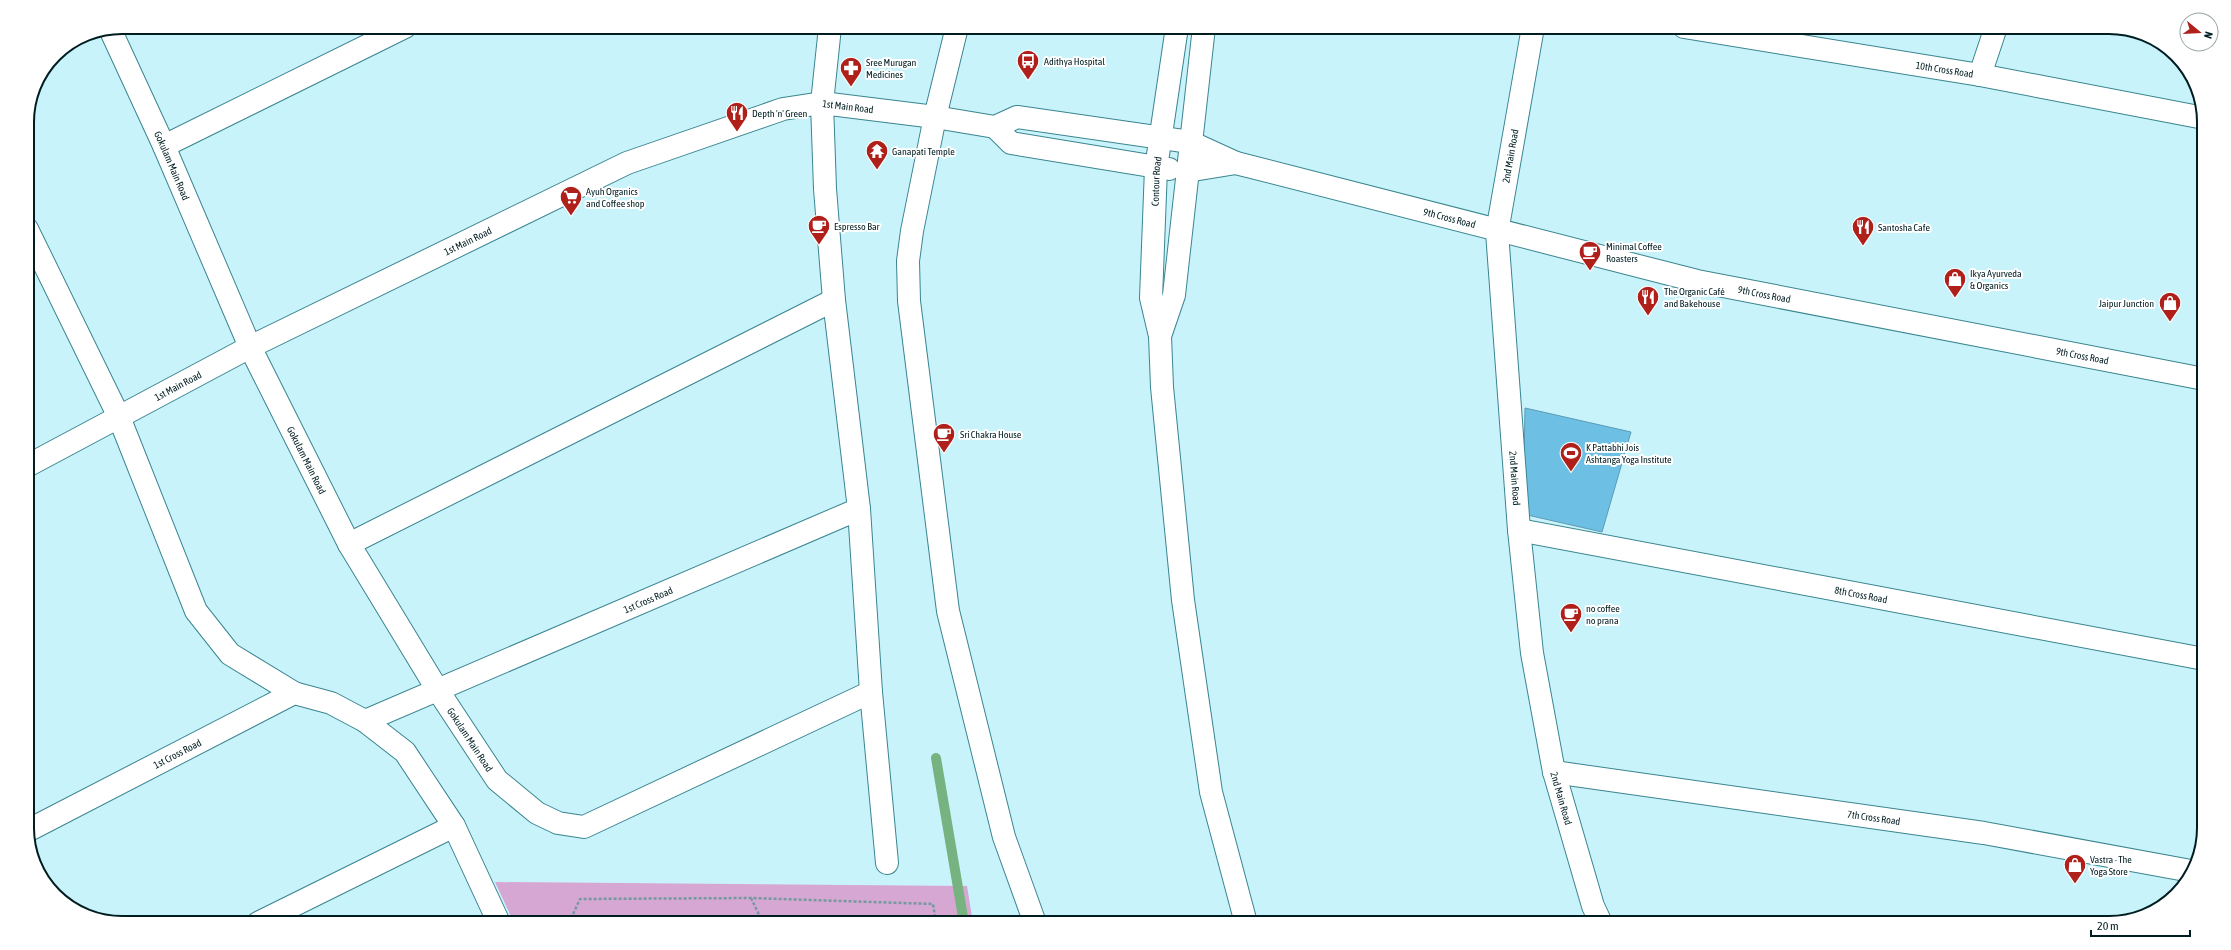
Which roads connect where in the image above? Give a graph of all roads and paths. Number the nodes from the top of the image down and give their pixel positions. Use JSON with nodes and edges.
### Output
{"nodes":[{"id":1,"x":391,"y":34,"type":"edge"},
{"id":2,"x":829,"y":34,"type":"edge"},
{"id":3,"x":955,"y":34,"type":"edge"},
{"id":4,"x":1176,"y":34,"type":"edge"},
{"id":5,"x":1203,"y":34,"type":"edge"},
{"id":6,"x":1531,"y":34,"type":"edge"},
{"id":7,"x":1762,"y":34,"type":"edge"},
{"id":8,"x":1994,"y":34,"type":"edge"},
{"id":9,"x":112,"y":35,"type":"edge"},
{"id":10,"x":1980,"y":75,"type":"junction"},
{"id":11,"x":822,"y":103,"type":"junction"},
{"id":12,"x":935,"y":117,"type":"junction"},
{"id":13,"x":2197,"y":117,"type":"edge"},
{"id":14,"x":995,"y":127,"type":"junction"},
{"id":15,"x":1159,"y":139,"type":"junction"},
{"id":16,"x":1190,"y":142,"type":"junction"},
{"id":17,"x":164,"y":146,"type":"junction"},
{"id":18,"x":1236,"y":163,"type":"junction"},
{"id":19,"x":1156,"y":168,"type":"junction"},
{"id":20,"x":1187,"y":171,"type":"junction"},
{"id":21,"x":1498,"y":232,"type":"junction"},
{"id":22,"x":34,"y":243,"type":"edge"},
{"id":23,"x":834,"y":300,"type":"junction"},
{"id":24,"x":1160,"y":336,"type":"junction"},
{"id":25,"x":250,"y":347,"type":"junction"},
{"id":26,"x":2197,"y":378,"type":"edge"},
{"id":27,"x":118,"y":417,"type":"junction"},
{"id":28,"x":34,"y":462,"type":"edge"},
{"id":29,"x":859,"y":509,"type":"junction"},
{"id":30,"x":1519,"y":530,"type":"junction"},
{"id":31,"x":349,"y":544,"type":"junction"},
{"id":32,"x":2197,"y":658,"type":"edge"},
{"id":33,"x":430,"y":692,"type":"junction"},
{"id":34,"x":871,"y":692,"type":"junction"},
{"id":35,"x":294,"y":693,"type":"junction"},
{"id":36,"x":365,"y":721,"type":"junction"},
{"id":37,"x":1554,"y":772,"type":"junction"},
{"id":38,"x":454,"y":826,"type":"junction"},
{"id":39,"x":34,"y":828,"type":"edge"},
{"id":40,"x":887,"y":863,"type":"dead end"},
{"id":41,"x":2186,"y":870,"type":"edge"},
{"id":42,"x":751,"y":898,"type":"junction"},
{"id":43,"x":272,"y":916,"type":"edge"},
{"id":44,"x":496,"y":916,"type":"edge"},
{"id":45,"x":572,"y":916,"type":"edge"},
{"id":46,"x":760,"y":916,"type":"edge"},
{"id":47,"x":935,"y":916,"type":"edge"},
{"id":48,"x":1032,"y":916,"type":"edge"},
{"id":49,"x":1244,"y":916,"type":"edge"},
{"id":50,"x":1598,"y":916,"type":"edge"}],
"edges":[{"from":1,"to":17,"type":"street"},
{"from":2,"to":11,"type":"street"},
{"from":3,"to":12,"type":"street"},
{"from":4,"to":15,"type":"street","name":"Contour Road"},
{"from":5,"to":16,"type":"street"},
{"from":6,"to":21,"type":"street","name":"2nd Main Road"},
{"from":7,"to":10,"type":"street","name":"10th Cross Road"},
{"from":8,"to":10,"type":"street"},
{"from":9,"to":17,"type":"street","name":"Gokulam Main Road"},
{"from":10,"to":13,"type":"street","name":"10th Cross Road"},
{"from":11,"to":12,"type":"street","name":"1st Main Road"},
{"from":11,"to":23,"type":"street"},
{"from":11,"to":25,"type":"street","name":"1st Main Road"},
{"from":12,"to":14,"type":"street","name":"1st Main Road"},
{"from":12,"to":48,"type":"street"},
{"from":14,"to":15,"type":"street"},
{"from":14,"to":19,"type":"street"},
{"from":15,"to":16,"type":"street"},
{"from":15,"to":19,"type":"street","name":"Contour Road"},
{"from":16,"to":18,"type":"street"},
{"from":16,"to":20,"type":"street"},
{"from":17,"to":25,"type":"street","name":"Gokulam Main Road"},
{"from":18,"to":20,"type":"street"},
{"from":18,"to":21,"type":"street","name":"9th Cross Road"},
{"from":19,"to":20,"type":"street"},
{"from":19,"to":24,"type":"street","name":"Contour Road"},
{"from":20,"to":24,"type":"street"},
{"from":21,"to":26,"type":"street","name":"9th Cross Road"},
{"from":21,"to":30,"type":"street","name":"2nd Main Road"},
{"from":22,"to":27,"type":"street"},
{"from":23,"to":29,"type":"street"},
{"from":23,"to":31,"type":"street"},
{"from":24,"to":49,"type":"street"},
{"from":25,"to":27,"type":"street","name":"1st Main Road"},
{"from":25,"to":31,"type":"street","name":"Gokulam Main Road"},
{"from":27,"to":28,"type":"street","name":"1st Main Road"},
{"from":27,"to":35,"type":"street"},
{"from":29,"to":33,"type":"street","name":"1st Cross Road"},
{"from":29,"to":34,"type":"street"},
{"from":30,"to":32,"type":"street","name":"8th Cross Road"},
{"from":30,"to":37,"type":"street","name":"2nd Main Road"},
{"from":31,"to":33,"type":"street","name":"Gokulam Main Road"},
{"from":33,"to":34,"type":"street","name":"Gokulam Main Road"},
{"from":33,"to":36,"type":"street","name":"1st Cross Road"},
{"from":34,"to":40,"type":"street"},
{"from":35,"to":36,"type":"street"},
{"from":35,"to":39,"type":"street","name":"1st Cross Road"},
{"from":36,"to":38,"type":"street"},
{"from":37,"to":41,"type":"street","name":"7th Cross Road"},
{"from":37,"to":50,"type":"street","name":"2nd Main Road"},
{"from":38,"to":43,"type":"street"},
{"from":38,"to":44,"type":"street"},
{"from":42,"to":45,"type":"path"},
{"from":42,"to":46,"type":"path"},
{"from":42,"to":47,"type":"path"}]}
